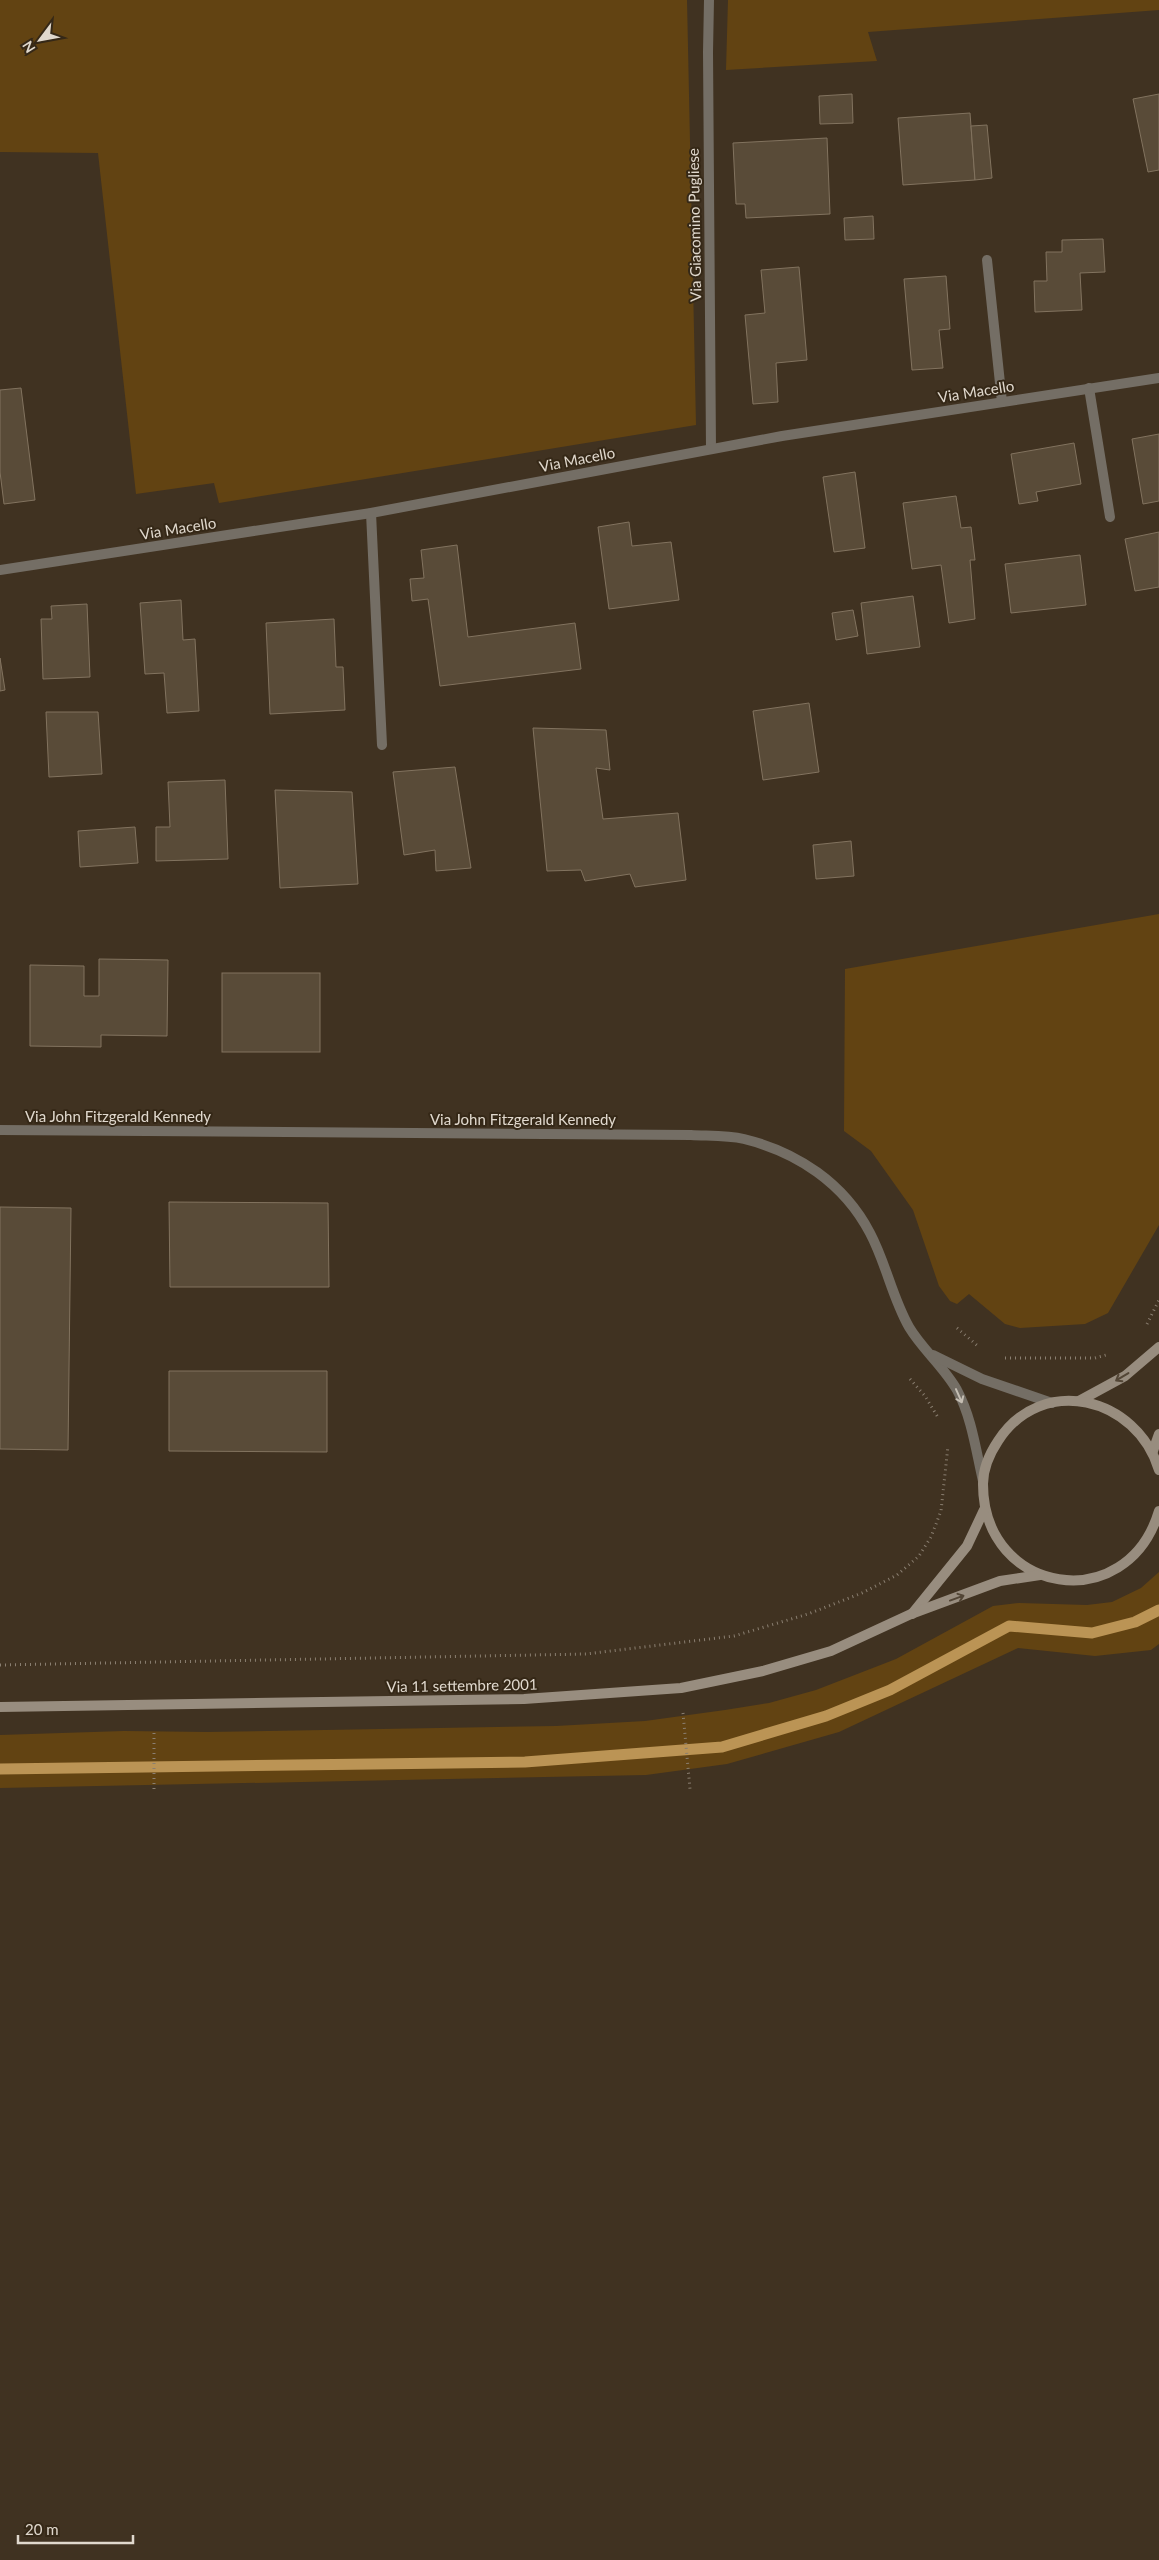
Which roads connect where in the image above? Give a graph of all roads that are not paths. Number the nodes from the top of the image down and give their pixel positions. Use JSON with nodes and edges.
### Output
{"nodes":[{"id":1,"x":709,"y":0,"type":"edge"},
{"id":2,"x":987,"y":260,"type":"dead end"},
{"id":3,"x":1159,"y":378,"type":"edge"},
{"id":4,"x":1089,"y":388,"type":"junction"},
{"id":5,"x":1002,"y":402,"type":"junction"},
{"id":6,"x":711,"y":449,"type":"junction"},
{"id":7,"x":370,"y":514,"type":"junction"},
{"id":8,"x":1110,"y":517,"type":"dead end"},
{"id":9,"x":0,"y":570,"type":"edge"},
{"id":10,"x":382,"y":746,"type":"dead end"},
{"id":11,"x":0,"y":1130,"type":"edge"},
{"id":12,"x":1159,"y":1347,"type":"edge"},
{"id":13,"x":932,"y":1355,"type":"junction"},
{"id":14,"x":1079,"y":1401,"type":"junction"},
{"id":15,"x":1052,"y":1402,"type":"junction"},
{"id":16,"x":1159,"y":1434,"type":"edge"},
{"id":17,"x":1153,"y":1451,"type":"junction"},
{"id":18,"x":1159,"y":1470,"type":"edge"},
{"id":19,"x":983,"y":1481,"type":"junction"},
{"id":20,"x":984,"y":1510,"type":"junction"},
{"id":21,"x":1159,"y":1511,"type":"edge"},
{"id":22,"x":1040,"y":1575,"type":"junction"},
{"id":23,"x":911,"y":1614,"type":"junction"},
{"id":24,"x":0,"y":1707,"type":"edge"}],
"edges":[{"from":1,"to":6,"type":"street","name":"Via Giacomino Pugliese"},
{"from":2,"to":5,"type":"street"},
{"from":3,"to":4,"type":"street","name":"Via Macello"},
{"from":4,"to":5,"type":"street","name":"Via Macello"},
{"from":4,"to":8,"type":"street"},
{"from":5,"to":6,"type":"street","name":"Via Macello"},
{"from":6,"to":7,"type":"street","name":"Via Macello"},
{"from":7,"to":9,"type":"street","name":"Via Macello"},
{"from":7,"to":10,"type":"street"},
{"from":11,"to":13,"type":"street","name":"Via John Fitzgerald Kennedy"},
{"from":12,"to":14,"type":"main road","name":"Via 11 settembre 2001","one_way":true},
{"from":13,"to":15,"type":"street","name":"Via John Fitzgerald Kennedy"},
{"from":13,"to":19,"type":"street","name":"Via John Fitzgerald Kennedy","one_way":true},
{"from":14,"to":15,"type":"main road","name":"Via 11 settembre 2001"},
{"from":14,"to":17,"type":"main road","name":"Via 11 settembre 2001"},
{"from":15,"to":19,"type":"main road","name":"Via 11 settembre 2001"},
{"from":16,"to":17,"type":"main road"},
{"from":17,"to":18,"type":"main road","name":"Via 11 settembre 2001"},
{"from":19,"to":20,"type":"main road","name":"Via 11 settembre 2001"},
{"from":20,"to":22,"type":"main road","name":"Via 11 settembre 2001"},
{"from":20,"to":23,"type":"main road","name":"Via 11 settembre 2001"},
{"from":21,"to":22,"type":"main road","name":"Via 11 settembre 2001"},
{"from":23,"to":22,"type":"main road","name":"Via 11 settembre 2001","one_way":true},
{"from":23,"to":24,"type":"main road","name":"Via 11 settembre 2001"}]}
